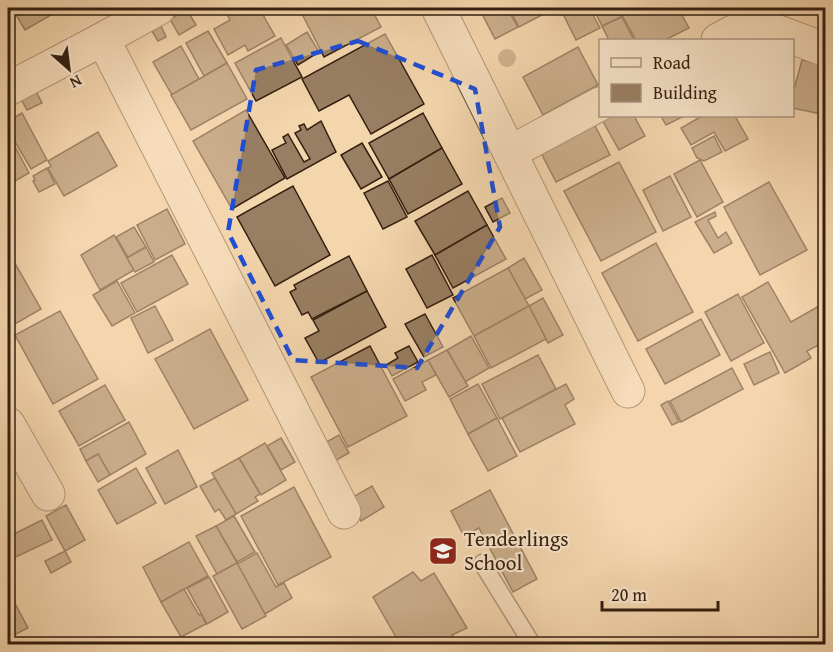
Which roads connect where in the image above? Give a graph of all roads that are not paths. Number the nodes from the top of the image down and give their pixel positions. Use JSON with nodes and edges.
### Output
{"nodes":[{"id":1,"x":438,"y":8,"type":"edge"},
{"id":2,"x":144,"y":11,"type":"edge"},
{"id":3,"x":748,"y":15,"type":"edge"},
{"id":4,"x":103,"y":39,"type":"junction"},
{"id":5,"x":719,"y":39,"type":"edge"},
{"id":6,"x":825,"y":50,"type":"edge"},
{"id":7,"x":8,"y":89,"type":"edge"},
{"id":8,"x":599,"y":105,"type":"edge"},
{"id":9,"x":511,"y":152,"type":"junction"},
{"id":10,"x":628,"y":391,"type":"dead end"},
{"id":11,"x":8,"y":424,"type":"edge"},
{"id":12,"x":48,"y":494,"type":"dead end"},
{"id":13,"x":344,"y":512,"type":"dead end"},
{"id":14,"x":482,"y":563,"type":"dead end"},
{"id":15,"x":532,"y":645,"type":"edge"}],
"edges":[{"from":1,"to":9,"type":"street"},
{"from":2,"to":4,"type":"street"},
{"from":3,"to":5,"type":"street"},
{"from":3,"to":6,"type":"street"},
{"from":4,"to":7,"type":"street"},
{"from":4,"to":13,"type":"street"},
{"from":8,"to":9,"type":"street"},
{"from":9,"to":10,"type":"street"},
{"from":11,"to":12,"type":"street"},
{"from":14,"to":15,"type":"lane"}]}
